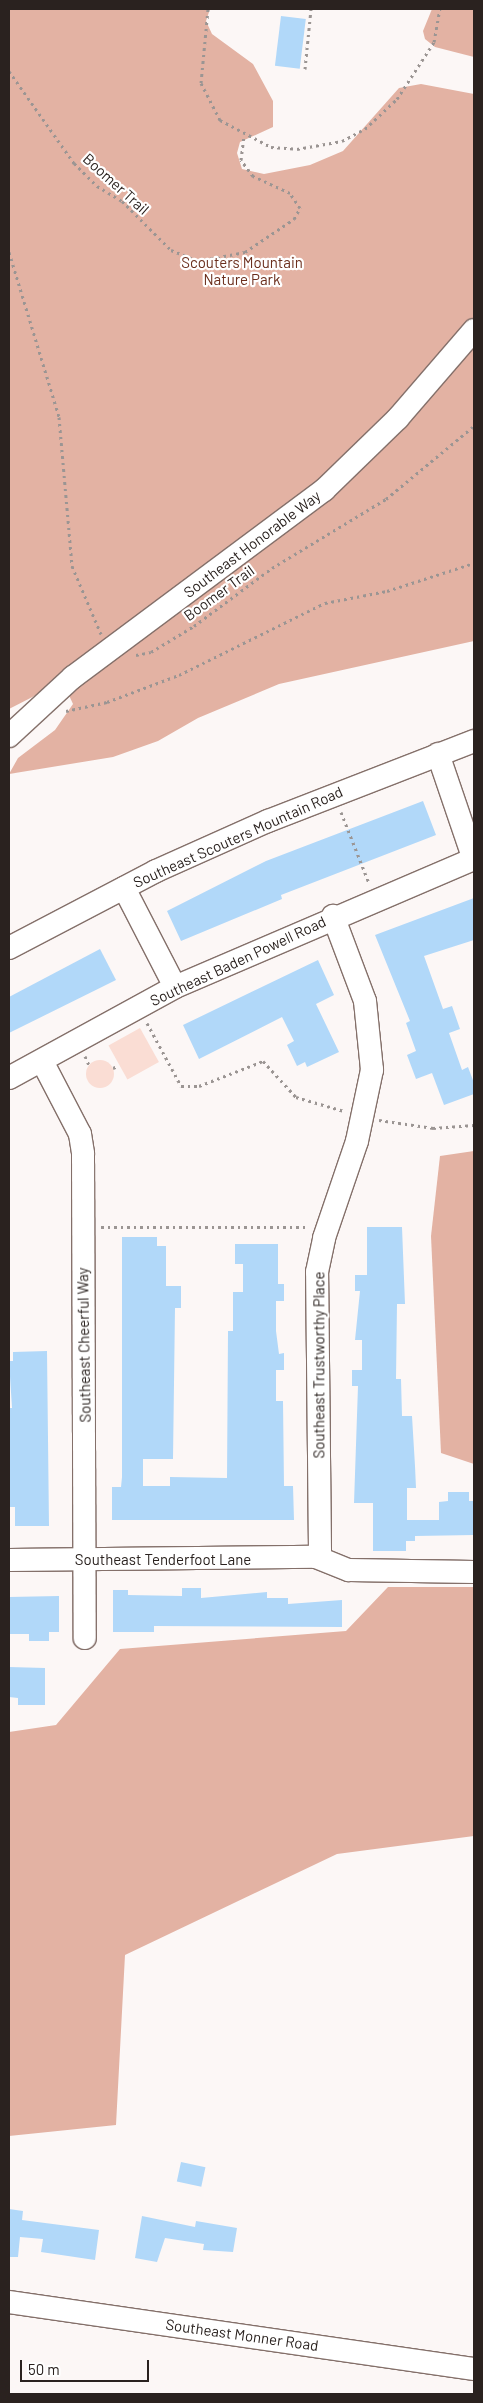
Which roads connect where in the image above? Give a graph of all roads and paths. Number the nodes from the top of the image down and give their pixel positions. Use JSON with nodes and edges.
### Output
{"nodes":[{"id":1,"x":208,"y":9,"type":"edge"},
{"id":2,"x":310,"y":9,"type":"edge"},
{"id":3,"x":440,"y":9,"type":"edge"},
{"id":4,"x":305,"y":69,"type":"dead end"},
{"id":5,"x":9,"y":71,"type":"edge"},
{"id":6,"x":244,"y":136,"type":"junction"},
{"id":7,"x":9,"y":252,"type":"edge"},
{"id":8,"x":474,"y":330,"type":"edge"},
{"id":9,"x":474,"y":426,"type":"edge"},
{"id":10,"x":474,"y":564,"type":"edge"},
{"id":11,"x":111,"y":649,"type":"junction"},
{"id":12,"x":30,"y":717,"type":"junction"},
{"id":13,"x":9,"y":736,"type":"edge"},
{"id":14,"x":474,"y":741,"type":"edge"},
{"id":15,"x":438,"y":754,"type":"junction"},
{"id":16,"x":333,"y":793,"type":"junction"},
{"id":17,"x":474,"y":860,"type":"edge"},
{"id":18,"x":124,"y":888,"type":"junction"},
{"id":19,"x":375,"y":899,"type":"junction"},
{"id":20,"x":334,"y":916,"type":"junction"},
{"id":21,"x":9,"y":948,"type":"edge"},
{"id":22,"x":175,"y":987,"type":"junction"},
{"id":23,"x":139,"y":1007,"type":"junction"},
{"id":24,"x":42,"y":1060,"type":"junction"},
{"id":25,"x":118,"y":1066,"type":"dead end"},
{"id":26,"x":113,"y":1068,"type":"dead end"},
{"id":27,"x":9,"y":1078,"type":"edge"},
{"id":28,"x":364,"y":1117,"type":"junction"},
{"id":29,"x":474,"y":1125,"type":"edge"},
{"id":30,"x":83,"y":1227,"type":"junction"},
{"id":31,"x":327,"y":1227,"type":"junction"},
{"id":32,"x":316,"y":1557,"type":"junction"},
{"id":33,"x":9,"y":1560,"type":"edge"},
{"id":34,"x":85,"y":1560,"type":"junction"},
{"id":35,"x":474,"y":1572,"type":"edge"},
{"id":36,"x":85,"y":1638,"type":"dead end"},
{"id":37,"x":9,"y":2302,"type":"edge"},
{"id":38,"x":474,"y":2369,"type":"edge"}],
"edges":[{"from":1,"to":6,"type":"path"},
{"from":2,"to":4,"type":"path"},
{"from":3,"to":6,"type":"path"},
{"from":5,"to":6,"type":"path","name":"Boomer Trail"},
{"from":7,"to":11,"type":"path"},
{"from":8,"to":11,"type":"street","name":"Southeast Honorable Way"},
{"from":9,"to":11,"type":"path","name":"Boomer Trail"},
{"from":10,"to":12,"type":"path"},
{"from":11,"to":12,"type":"street","name":"Southeast Honorable Way"},
{"from":12,"to":13,"type":"street","name":"Southeast Honorable Way"},
{"from":14,"to":15,"type":"street","name":"Southeast Scouters Mountain Road"},
{"from":15,"to":16,"type":"street","name":"Southeast Scouters Mountain Road"},
{"from":15,"to":17,"type":"street"},
{"from":16,"to":18,"type":"street","name":"Southeast Scouters Mountain Road"},
{"from":16,"to":19,"type":"path"},
{"from":17,"to":19,"type":"street","name":"Southeast Baden Powell Road"},
{"from":18,"to":21,"type":"street","name":"Southeast Scouters Mountain Road"},
{"from":18,"to":22,"type":"street"},
{"from":19,"to":20,"type":"street","name":"Southeast Baden Powell Road"},
{"from":20,"to":22,"type":"street","name":"Southeast Baden Powell Road"},
{"from":20,"to":28,"type":"street","name":"Southeast Trustworthy Place"},
{"from":22,"to":23,"type":"street","name":"Southeast Baden Powell Road"},
{"from":23,"to":24,"type":"street","name":"Southeast Baden Powell Road"},
{"from":23,"to":28,"type":"path"},
{"from":24,"to":27,"type":"street","name":"Southeast Baden Powell Road"},
{"from":24,"to":30,"type":"street","name":"Southeast Cheerful Way"},
{"from":25,"to":26,"type":"path"},
{"from":28,"to":29,"type":"path"},
{"from":28,"to":31,"type":"street","name":"Southeast Trustworthy Place"},
{"from":30,"to":31,"type":"path"},
{"from":30,"to":34,"type":"street","name":"Southeast Cheerful Way"},
{"from":31,"to":32,"type":"street","name":"Southeast Trustworthy Place"},
{"from":32,"to":34,"type":"street","name":"Southeast Tenderfoot Lane"},
{"from":32,"to":35,"type":"street"},
{"from":33,"to":34,"type":"street","name":"Southeast Tenderfoot Lane"},
{"from":34,"to":36,"type":"street","name":"Southeast Cheerful Way"},
{"from":37,"to":38,"type":"street","name":"Southeast Monner Road"}]}
